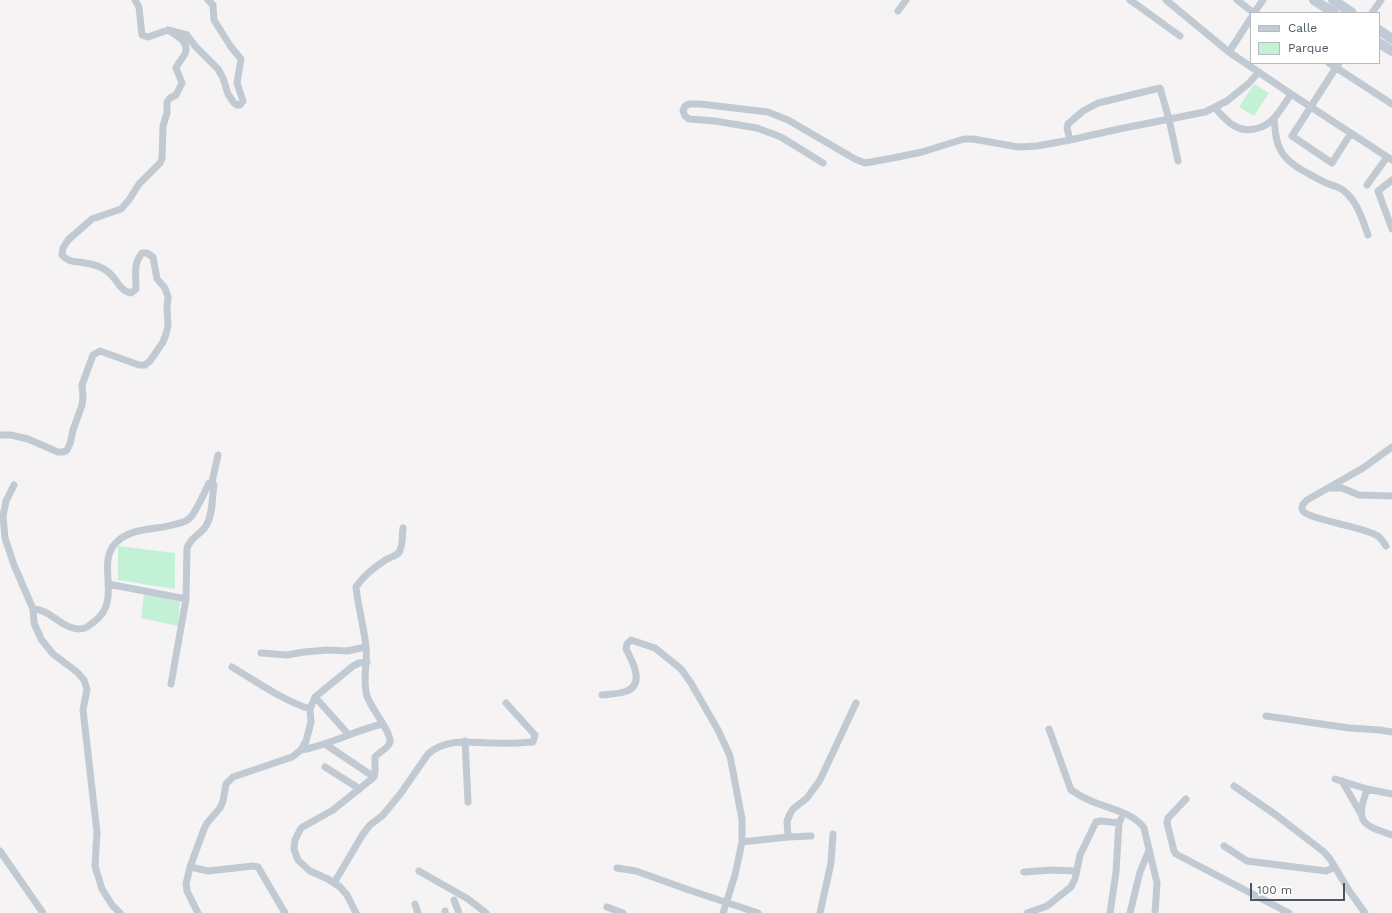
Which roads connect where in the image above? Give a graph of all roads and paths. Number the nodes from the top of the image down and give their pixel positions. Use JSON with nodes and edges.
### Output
{"nodes":[{"id":1,"x":135,"y":0,"type":"edge"},
{"id":2,"x":208,"y":0,"type":"edge"},
{"id":3,"x":906,"y":0,"type":"edge"},
{"id":4,"x":1130,"y":0,"type":"edge"},
{"id":5,"x":1166,"y":0,"type":"edge"},
{"id":6,"x":1238,"y":0,"type":"edge"},
{"id":7,"x":1263,"y":0,"type":"edge"},
{"id":8,"x":1314,"y":0,"type":"edge"},
{"id":9,"x":1333,"y":0,"type":"edge"},
{"id":10,"x":1381,"y":0,"type":"edge"},
{"id":11,"x":898,"y":11,"type":"dead end"},
{"id":12,"x":1253,"y":12,"type":"edge"},
{"id":13,"x":1255,"y":12,"type":"edge"},
{"id":14,"x":1332,"y":12,"type":"edge"},
{"id":15,"x":1351,"y":12,"type":"edge"},
{"id":16,"x":1373,"y":12,"type":"edge"},
{"id":17,"x":1250,"y":20,"type":"edge"},
{"id":18,"x":168,"y":30,"type":"junction"},
{"id":19,"x":1380,"y":31,"type":"edge"},
{"id":20,"x":1180,"y":36,"type":"dead end"},
{"id":21,"x":1392,"y":39,"type":"edge"},
{"id":22,"x":1380,"y":44,"type":"edge"},
{"id":23,"x":1392,"y":51,"type":"edge"},
{"id":24,"x":1229,"y":52,"type":"junction"},
{"id":25,"x":1338,"y":65,"type":"edge"},
{"id":26,"x":1259,"y":72,"type":"junction"},
{"id":27,"x":1291,"y":94,"type":"junction"},
{"id":28,"x":1392,"y":104,"type":"edge"},
{"id":29,"x":1311,"y":107,"type":"junction"},
{"id":30,"x":1215,"y":108,"type":"junction"},
{"id":31,"x":1274,"y":118,"type":"junction"},
{"id":32,"x":1169,"y":119,"type":"junction"},
{"id":33,"x":1351,"y":133,"type":"junction"},
{"id":34,"x":1070,"y":140,"type":"junction"},
{"id":35,"x":1389,"y":158,"type":"edge"},
{"id":36,"x":1178,"y":160,"type":"dead end"},
{"id":37,"x":823,"y":163,"type":"dead end"},
{"id":38,"x":1392,"y":180,"type":"edge"},
{"id":39,"x":1367,"y":185,"type":"dead end"},
{"id":40,"x":1392,"y":229,"type":"edge"},
{"id":41,"x":1368,"y":235,"type":"dead end"},
{"id":42,"x":0,"y":435,"type":"edge"},
{"id":43,"x":1392,"y":447,"type":"edge"},
{"id":44,"x":218,"y":455,"type":"dead end"},
{"id":45,"x":212,"y":482,"type":"junction"},
{"id":46,"x":14,"y":485,"type":"dead end"},
{"id":47,"x":1327,"y":488,"type":"junction"},
{"id":48,"x":1392,"y":496,"type":"edge"},
{"id":49,"x":403,"y":528,"type":"dead end"},
{"id":50,"x":1386,"y":546,"type":"dead end"},
{"id":51,"x":108,"y":584,"type":"junction"},
{"id":52,"x":186,"y":598,"type":"junction"},
{"id":53,"x":33,"y":608,"type":"junction"},
{"id":54,"x":366,"y":647,"type":"junction"},
{"id":55,"x":261,"y":653,"type":"dead end"},
{"id":56,"x":367,"y":662,"type":"junction"},
{"id":57,"x":232,"y":667,"type":"dead end"},
{"id":58,"x":171,"y":684,"type":"dead end"},
{"id":59,"x":602,"y":695,"type":"dead end"},
{"id":60,"x":315,"y":697,"type":"junction"},
{"id":61,"x":506,"y":703,"type":"dead end"},
{"id":62,"x":856,"y":703,"type":"dead end"},
{"id":63,"x":310,"y":709,"type":"junction"},
{"id":64,"x":1266,"y":716,"type":"dead end"},
{"id":65,"x":383,"y":724,"type":"junction"},
{"id":66,"x":1049,"y":729,"type":"dead end"},
{"id":67,"x":1392,"y":732,"type":"edge"},
{"id":68,"x":349,"y":735,"type":"junction"},
{"id":69,"x":465,"y":741,"type":"junction"},
{"id":70,"x":325,"y":744,"type":"junction"},
{"id":71,"x":301,"y":750,"type":"junction"},
{"id":72,"x":325,"y":767,"type":"dead end"},
{"id":73,"x":374,"y":777,"type":"junction"},
{"id":74,"x":1234,"y":786,"type":"dead end"},
{"id":75,"x":360,"y":789,"type":"junction"},
{"id":76,"x":1367,"y":789,"type":"junction"},
{"id":77,"x":1392,"y":794,"type":"edge"},
{"id":78,"x":1186,"y":799,"type":"dead end"},
{"id":79,"x":468,"y":802,"type":"dead end"},
{"id":80,"x":1124,"y":814,"type":"junction"},
{"id":81,"x":1360,"y":814,"type":"junction"},
{"id":82,"x":1119,"y":823,"type":"junction"},
{"id":83,"x":832,"y":834,"type":"dead end"},
{"id":84,"x":811,"y":836,"type":"dead end"},
{"id":85,"x":1392,"y":836,"type":"edge"},
{"id":86,"x":788,"y":837,"type":"junction"},
{"id":87,"x":742,"y":842,"type":"junction"},
{"id":88,"x":1224,"y":846,"type":"dead end"},
{"id":89,"x":1150,"y":850,"type":"junction"},
{"id":90,"x":0,"y":851,"type":"edge"},
{"id":91,"x":190,"y":867,"type":"junction"},
{"id":92,"x":1335,"y":867,"type":"junction"},
{"id":93,"x":618,"y":868,"type":"dead end"},
{"id":94,"x":419,"y":871,"type":"dead end"},
{"id":95,"x":1076,"y":871,"type":"junction"},
{"id":96,"x":1024,"y":872,"type":"dead end"},
{"id":97,"x":334,"y":883,"type":"junction"},
{"id":98,"x":454,"y":900,"type":"dead end"},
{"id":99,"x":727,"y":902,"type":"junction"},
{"id":100,"x":415,"y":904,"type":"dead end"},
{"id":101,"x":607,"y":907,"type":"dead end"},
{"id":102,"x":42,"y":913,"type":"edge"},
{"id":103,"x":120,"y":913,"type":"edge"},
{"id":104,"x":198,"y":913,"type":"edge"},
{"id":105,"x":285,"y":913,"type":"edge"},
{"id":106,"x":356,"y":913,"type":"edge"},
{"id":107,"x":418,"y":913,"type":"edge"},
{"id":108,"x":459,"y":913,"type":"edge"},
{"id":109,"x":486,"y":913,"type":"edge"},
{"id":110,"x":623,"y":913,"type":"edge"},
{"id":111,"x":723,"y":913,"type":"edge"},
{"id":112,"x":758,"y":913,"type":"edge"},
{"id":113,"x":820,"y":913,"type":"edge"},
{"id":114,"x":1027,"y":913,"type":"edge"},
{"id":115,"x":1110,"y":913,"type":"edge"},
{"id":116,"x":1130,"y":913,"type":"edge"},
{"id":117,"x":1155,"y":913,"type":"edge"},
{"id":118,"x":1290,"y":913,"type":"edge"},
{"id":119,"x":1365,"y":913,"type":"edge"}],
"edges":[{"from":1,"to":18,"type":"street"},
{"from":2,"to":18,"type":"street"},
{"from":3,"to":11,"type":"street"},
{"from":4,"to":20,"type":"street"},
{"from":5,"to":24,"type":"street"},
{"from":6,"to":12,"type":"street"},
{"from":7,"to":13,"type":"street"},
{"from":8,"to":14,"type":"main road"},
{"from":9,"to":15,"type":"main road"},
{"from":10,"to":16,"type":"street"},
{"from":17,"to":24,"type":"street"},
{"from":18,"to":42,"type":"street"},
{"from":19,"to":21,"type":"main road"},
{"from":22,"to":23,"type":"main road"},
{"from":24,"to":26,"type":"street"},
{"from":25,"to":28,"type":"street"},
{"from":25,"to":29,"type":"street"},
{"from":26,"to":27,"type":"street"},
{"from":26,"to":30,"type":"street"},
{"from":27,"to":29,"type":"street"},
{"from":27,"to":31,"type":"street"},
{"from":29,"to":33,"type":"street"},
{"from":29,"to":33,"type":"street"},
{"from":30,"to":31,"type":"street"},
{"from":30,"to":32,"type":"street"},
{"from":31,"to":41,"type":"street"},
{"from":32,"to":34,"type":"street"},
{"from":32,"to":34,"type":"street"},
{"from":32,"to":36,"type":"street"},
{"from":33,"to":35,"type":"street"},
{"from":34,"to":37,"type":"street"},
{"from":35,"to":39,"type":"street"},
{"from":38,"to":40,"type":"street"},
{"from":43,"to":47,"type":"street"},
{"from":44,"to":45,"type":"street"},
{"from":45,"to":51,"type":"street"},
{"from":45,"to":52,"type":"street"},
{"from":46,"to":53,"type":"street"},
{"from":47,"to":48,"type":"street"},
{"from":47,"to":50,"type":"street"},
{"from":49,"to":54,"type":"street"},
{"from":51,"to":52,"type":"street"},
{"from":51,"to":53,"type":"street"},
{"from":52,"to":58,"type":"street"},
{"from":53,"to":103,"type":"street"},
{"from":54,"to":55,"type":"street"},
{"from":54,"to":56,"type":"street"},
{"from":56,"to":60,"type":"street"},
{"from":56,"to":65,"type":"street"},
{"from":57,"to":63,"type":"street"},
{"from":59,"to":87,"type":"street"},
{"from":60,"to":63,"type":"street"},
{"from":60,"to":68,"type":"street"},
{"from":61,"to":69,"type":"street"},
{"from":62,"to":86,"type":"street"},
{"from":63,"to":71,"type":"street"},
{"from":64,"to":67,"type":"street"},
{"from":65,"to":68,"type":"street"},
{"from":65,"to":73,"type":"street"},
{"from":66,"to":80,"type":"street"},
{"from":68,"to":70,"type":"street"},
{"from":69,"to":79,"type":"street"},
{"from":69,"to":97,"type":"street"},
{"from":70,"to":71,"type":"street"},
{"from":70,"to":73,"type":"street"},
{"from":71,"to":91,"type":"street"},
{"from":72,"to":75,"type":"street"},
{"from":73,"to":75,"type":"street"},
{"from":74,"to":92,"type":"street"},
{"from":75,"to":97,"type":"street"},
{"from":76,"to":77,"type":"street"},
{"from":76,"to":81,"type":"street"},
{"from":76,"to":81,"type":"street"},
{"from":78,"to":118,"type":"street"},
{"from":80,"to":82,"type":"street"},
{"from":80,"to":89,"type":"street"},
{"from":81,"to":85,"type":"street"},
{"from":82,"to":95,"type":"street"},
{"from":82,"to":115,"type":"street"},
{"from":83,"to":113,"type":"street"},
{"from":84,"to":86,"type":"street"},
{"from":86,"to":87,"type":"street"},
{"from":87,"to":99,"type":"street"},
{"from":88,"to":92,"type":"street"},
{"from":89,"to":116,"type":"street"},
{"from":89,"to":117,"type":"street"},
{"from":90,"to":102,"type":"street"},
{"from":91,"to":104,"type":"street"},
{"from":91,"to":105,"type":"street"},
{"from":92,"to":119,"type":"street"},
{"from":93,"to":99,"type":"street"},
{"from":94,"to":109,"type":"street"},
{"from":95,"to":96,"type":"street"},
{"from":95,"to":114,"type":"street"},
{"from":97,"to":106,"type":"street"},
{"from":98,"to":108,"type":"street"},
{"from":99,"to":111,"type":"street"},
{"from":99,"to":112,"type":"street"},
{"from":100,"to":107,"type":"street"},
{"from":101,"to":110,"type":"street"}]}
